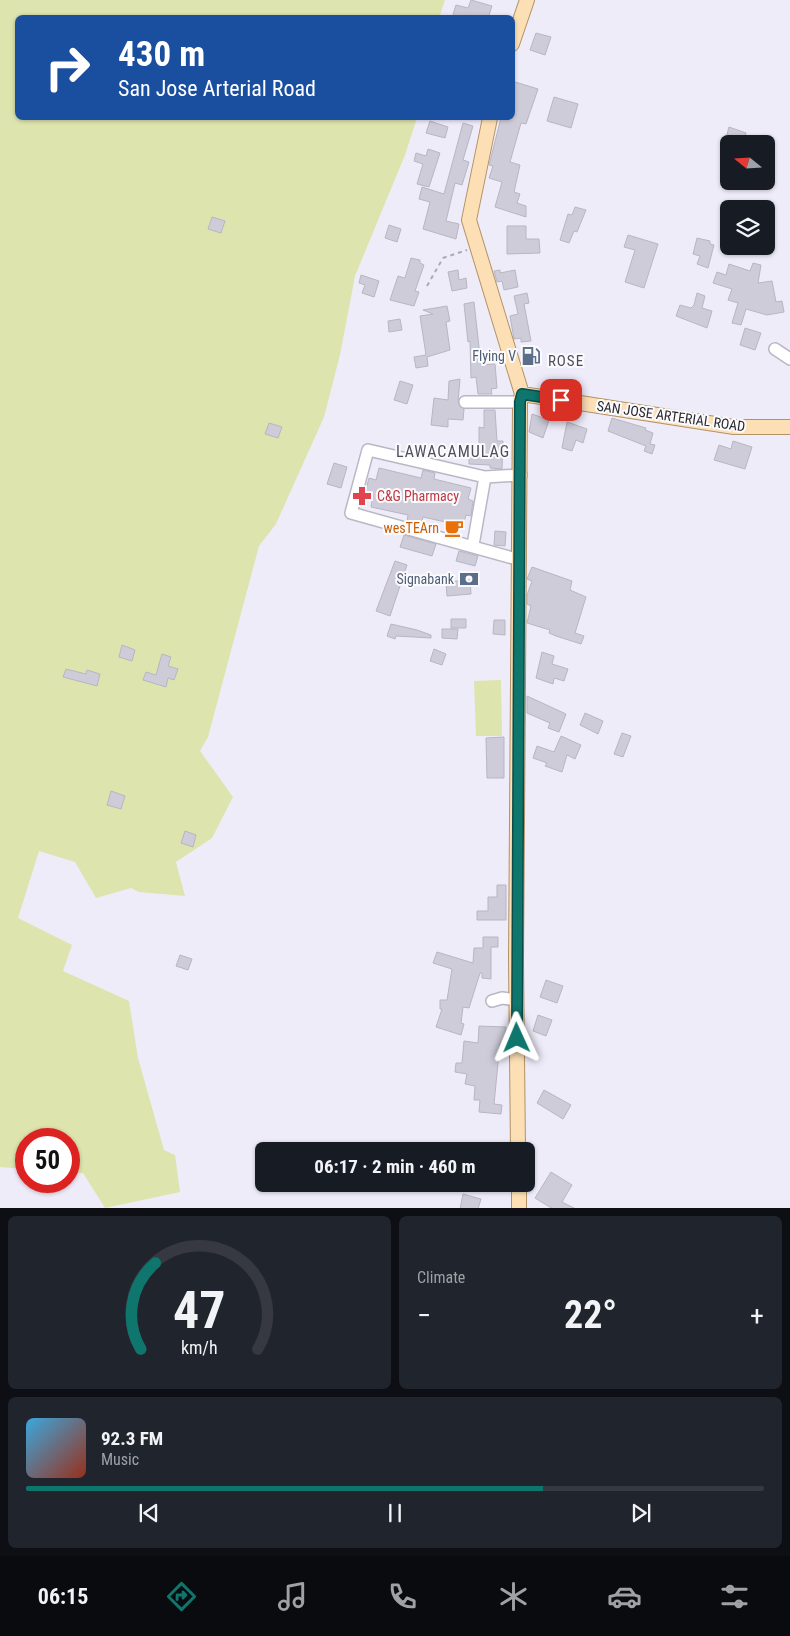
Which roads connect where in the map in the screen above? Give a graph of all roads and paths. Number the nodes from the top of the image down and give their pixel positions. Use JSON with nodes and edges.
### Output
{"nodes":[{"id":1,"x":527,"y":0,"type":"edge"},
{"id":2,"x":515,"y":35,"type":"edge"},
{"id":3,"x":490,"y":120,"type":"edge"},
{"id":4,"x":476,"y":247,"type":"junction"},
{"id":5,"x":427,"y":286,"type":"dead end"},
{"id":6,"x":774,"y":349,"type":"dead end"},
{"id":7,"x":790,"y":360,"type":"edge"},
{"id":8,"x":521,"y":398,"type":"junction"},
{"id":9,"x":465,"y":402,"type":"dead end"},
{"id":10,"x":790,"y":427,"type":"edge"},
{"id":11,"x":521,"y":475,"type":"junction"},
{"id":12,"x":485,"y":477,"type":"junction"},
{"id":13,"x":473,"y":545,"type":"junction"},
{"id":14,"x":520,"y":560,"type":"junction"},
{"id":15,"x":517,"y":1000,"type":"junction"},
{"id":16,"x":492,"y":1001,"type":"dead end"},
{"id":17,"x":518,"y":1142,"type":"edge"},
{"id":18,"x":519,"y":1192,"type":"edge"},
{"id":19,"x":519,"y":1208,"type":"edge"}],
"edges":[{"from":1,"to":2,"type":"main road"},
{"from":3,"to":4,"type":"main road"},
{"from":4,"to":5,"type":"path"},
{"from":4,"to":8,"type":"main road"},
{"from":6,"to":7,"type":"street"},
{"from":8,"to":9,"type":"street"},
{"from":8,"to":10,"type":"main road","name":"SAN JOSE ARTERIAL ROAD"},
{"from":8,"to":11,"type":"main road"},
{"from":11,"to":12,"type":"street"},
{"from":11,"to":14,"type":"main road"},
{"from":12,"to":13,"type":"street"},
{"from":12,"to":13,"type":"street"},
{"from":13,"to":14,"type":"street"},
{"from":14,"to":15,"type":"main road"},
{"from":15,"to":16,"type":"street"},
{"from":15,"to":17,"type":"main road"},
{"from":18,"to":19,"type":"main road"}]}
